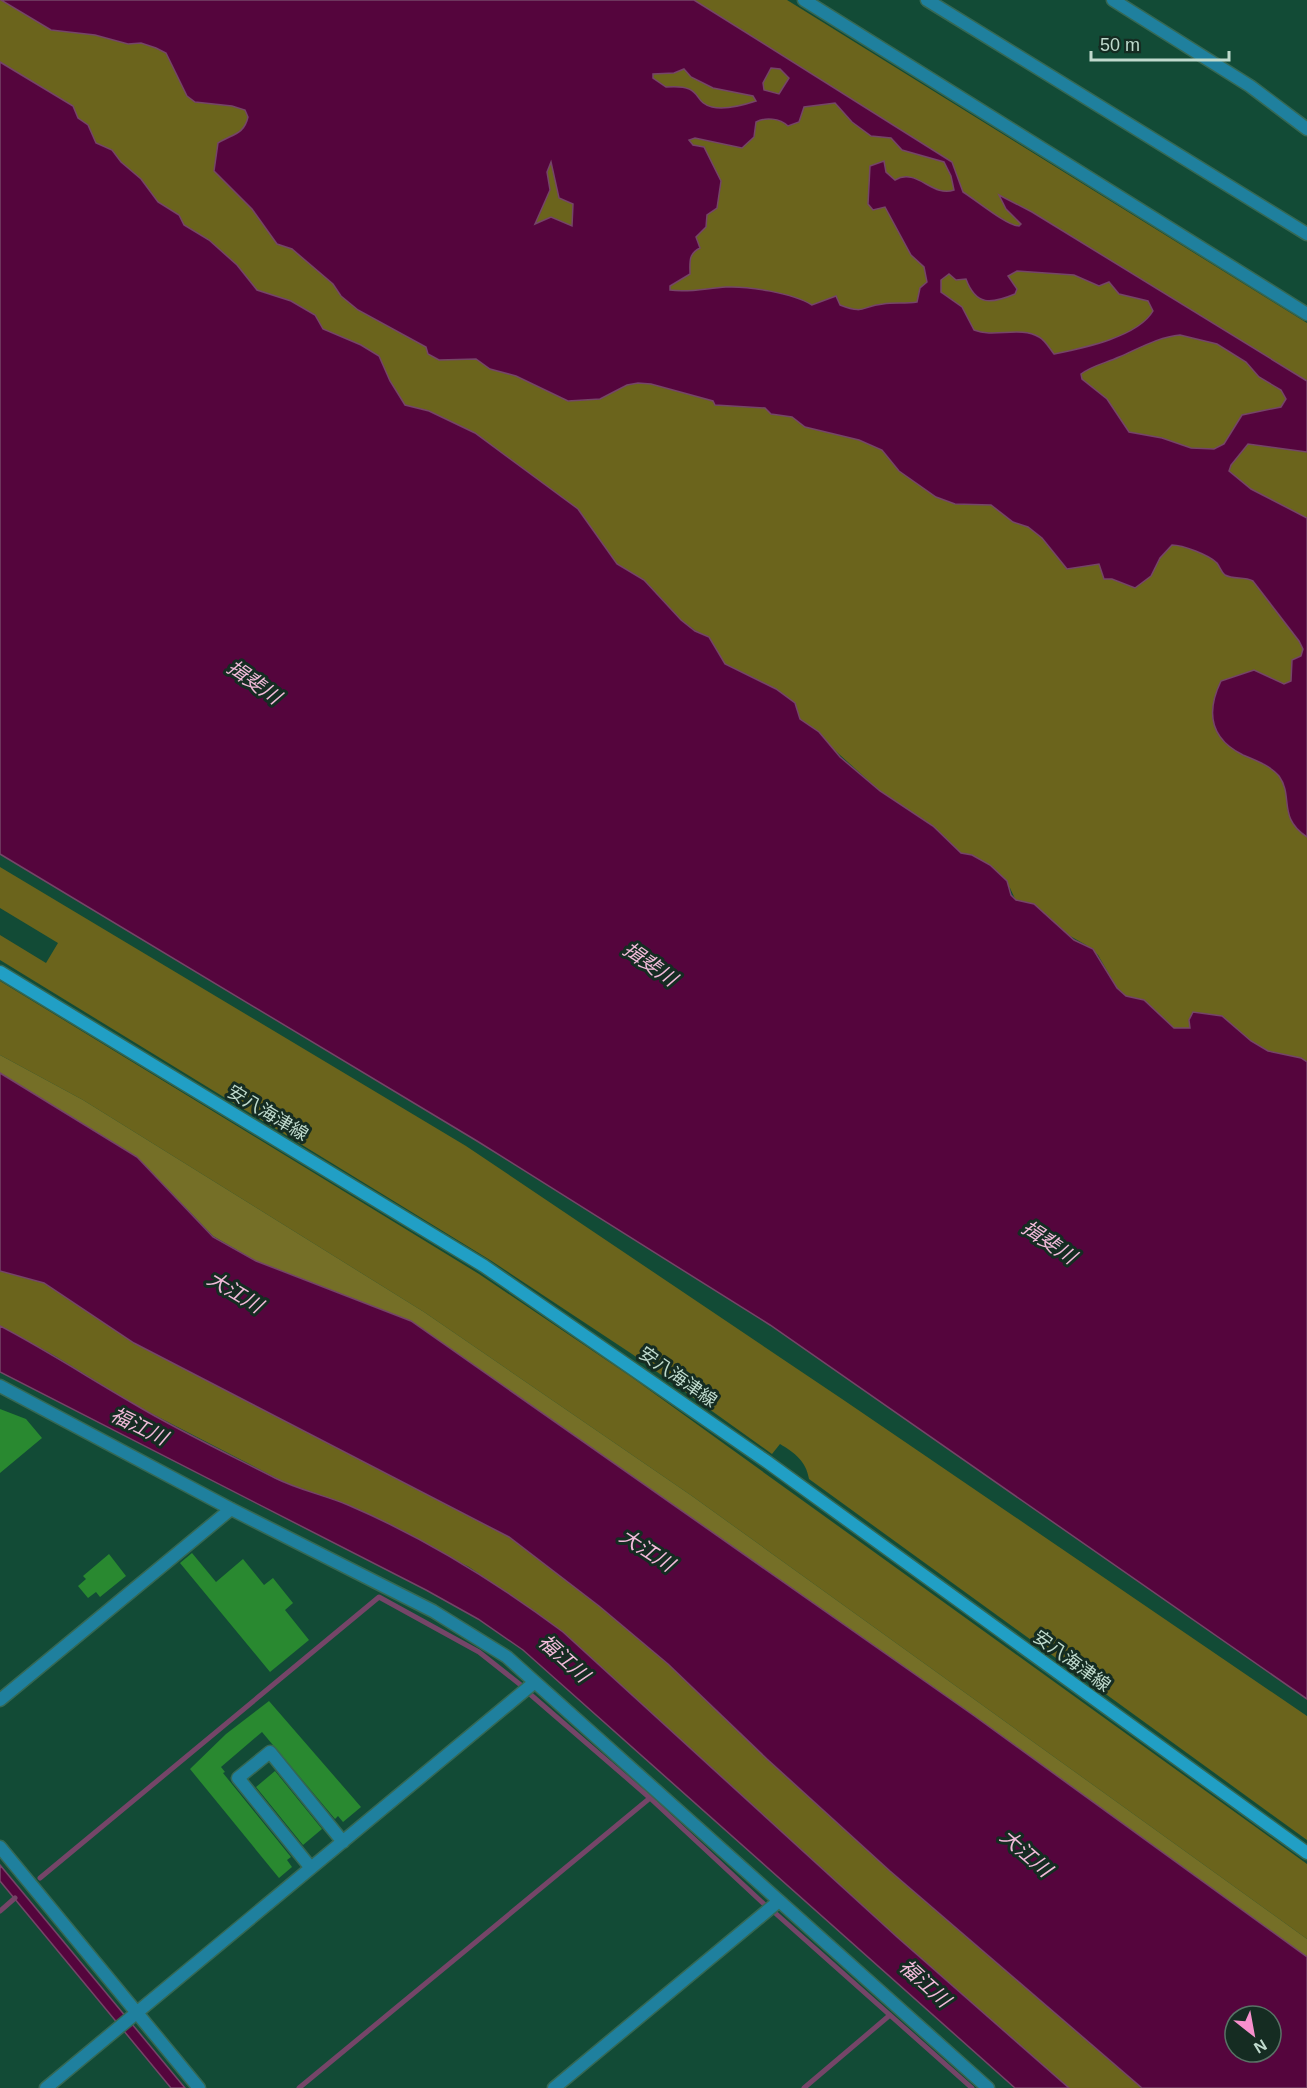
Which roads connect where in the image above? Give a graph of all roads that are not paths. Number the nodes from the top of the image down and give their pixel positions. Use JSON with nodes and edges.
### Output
{"nodes":[{"id":1,"x":804,"y":0,"type":"edge"},
{"id":2,"x":927,"y":0,"type":"edge"},
{"id":3,"x":1113,"y":0,"type":"edge"},
{"id":4,"x":1307,"y":129,"type":"edge"},
{"id":5,"x":1307,"y":234,"type":"edge"},
{"id":6,"x":1307,"y":314,"type":"edge"},
{"id":7,"x":0,"y":972,"type":"edge"},
{"id":8,"x":0,"y":1386,"type":"edge"},
{"id":9,"x":231,"y":1509,"type":"junction"},
{"id":10,"x":536,"y":1682,"type":"junction"},
{"id":11,"x":0,"y":1700,"type":"edge"},
{"id":12,"x":343,"y":1842,"type":"junction"},
{"id":13,"x":0,"y":1847,"type":"edge"},
{"id":14,"x":1307,"y":1853,"type":"edge"},
{"id":15,"x":311,"y":1868,"type":"junction"},
{"id":16,"x":779,"y":1901,"type":"junction"},
{"id":17,"x":134,"y":2015,"type":"junction"},
{"id":18,"x":46,"y":2088,"type":"edge"},
{"id":19,"x":199,"y":2088,"type":"edge"},
{"id":20,"x":554,"y":2088,"type":"edge"},
{"id":21,"x":988,"y":2088,"type":"edge"}],
"edges":[{"from":1,"to":6,"type":"street"},
{"from":2,"to":5,"type":"street"},
{"from":3,"to":4,"type":"street"},
{"from":7,"to":14,"type":"main road","name":"安八海津線"},
{"from":8,"to":9,"type":"street"},
{"from":9,"to":10,"type":"street"},
{"from":9,"to":11,"type":"street"},
{"from":10,"to":12,"type":"street"},
{"from":10,"to":16,"type":"street"},
{"from":12,"to":15,"type":"street"},
{"from":12,"to":15,"type":"street"},
{"from":13,"to":17,"type":"street"},
{"from":15,"to":17,"type":"street"},
{"from":16,"to":20,"type":"street"},
{"from":16,"to":21,"type":"street"},
{"from":17,"to":18,"type":"street"},
{"from":17,"to":19,"type":"street"}]}
